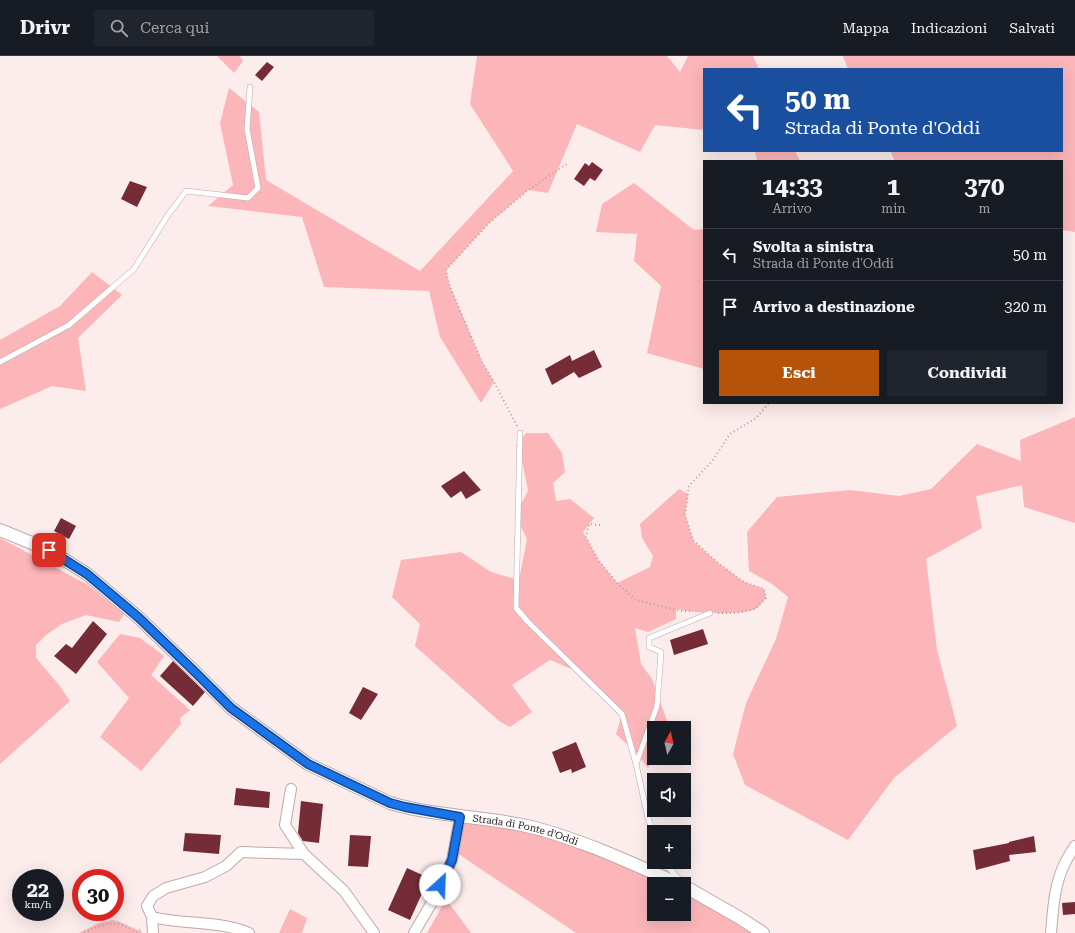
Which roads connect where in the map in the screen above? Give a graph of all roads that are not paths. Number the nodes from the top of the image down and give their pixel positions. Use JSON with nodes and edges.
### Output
{"nodes":[{"id":1,"x":250,"y":87,"type":"dead end"},
{"id":2,"x":0,"y":362,"type":"edge"},
{"id":3,"x":520,"y":433,"type":"road end"},
{"id":4,"x":0,"y":530,"type":"edge"},
{"id":5,"x":710,"y":613,"type":"road end"},
{"id":6,"x":636,"y":764,"type":"junction"},
{"id":7,"x":291,"y":789,"type":"dead end"},
{"id":8,"x":460,"y":817,"type":"junction"},
{"id":9,"x":651,"y":825,"type":"edge"},
{"id":10,"x":1075,"y":846,"type":"edge"},
{"id":11,"x":304,"y":854,"type":"junction"},
{"id":12,"x":670,"y":869,"type":"edge"},
{"id":13,"x":663,"y":877,"type":"edge"},
{"id":14,"x":676,"y":877,"type":"edge"},
{"id":15,"x":691,"y":890,"type":"edge"},
{"id":16,"x":152,"y":917,"type":"junction"},
{"id":17,"x":153,"y":933,"type":"edge"},
{"id":18,"x":249,"y":933,"type":"edge"},
{"id":19,"x":374,"y":933,"type":"edge"},
{"id":20,"x":414,"y":933,"type":"edge"},
{"id":21,"x":763,"y":933,"type":"edge"},
{"id":22,"x":1051,"y":933,"type":"edge"}],
"edges":[{"from":1,"to":2,"type":"lane"},
{"from":3,"to":6,"type":"lane"},
{"from":4,"to":8,"type":"street","name":"Strada di Ponte d'Oddi"},
{"from":5,"to":6,"type":"lane"},
{"from":6,"to":9,"type":"lane"},
{"from":7,"to":11,"type":"street"},
{"from":8,"to":13,"type":"street","name":"Strada di Ponte d'Oddi"},
{"from":8,"to":20,"type":"street"},
{"from":10,"to":22,"type":"street"},
{"from":11,"to":16,"type":"street"},
{"from":11,"to":19,"type":"street"},
{"from":12,"to":14,"type":"lane"},
{"from":15,"to":21,"type":"street","name":"Strada di Ponte d'Oddi"},
{"from":16,"to":17,"type":"street"},
{"from":16,"to":18,"type":"street"}]}
